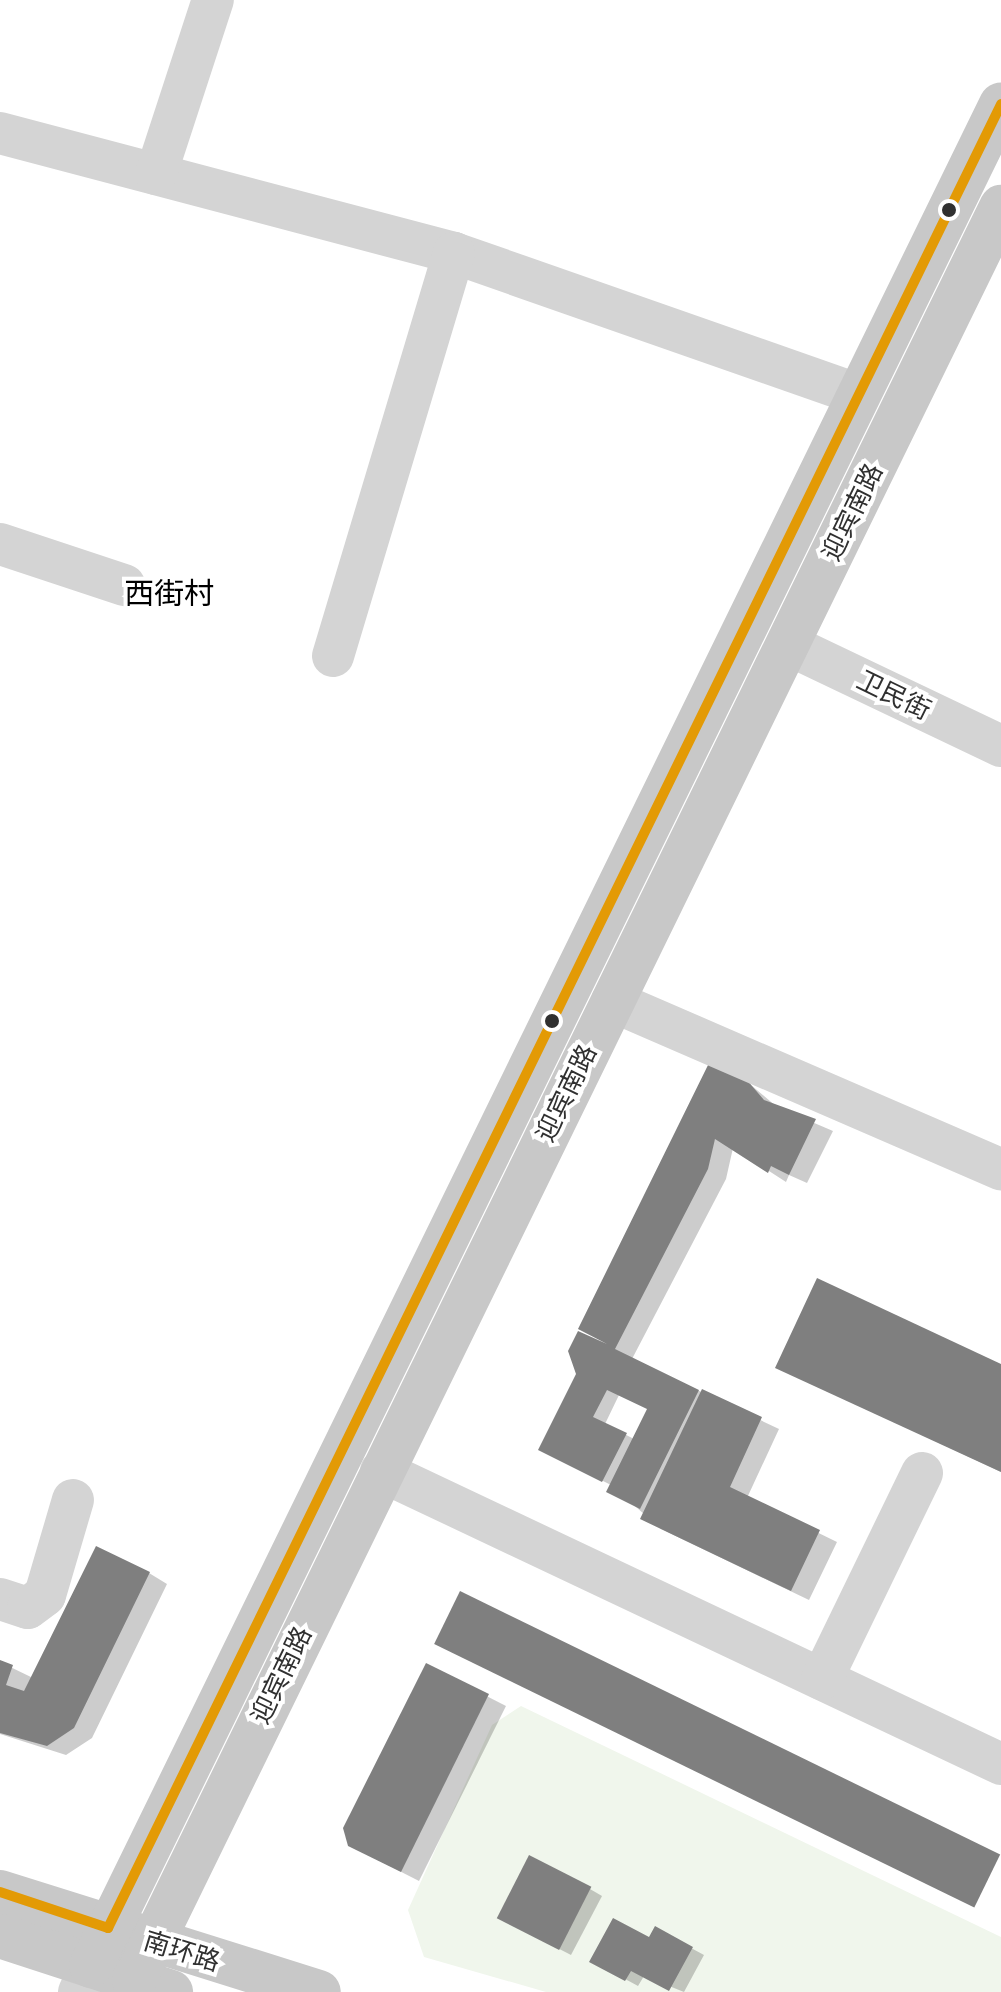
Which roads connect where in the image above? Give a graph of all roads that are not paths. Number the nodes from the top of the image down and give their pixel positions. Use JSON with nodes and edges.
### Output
{"nodes":[{"id":1,"x":213,"y":0,"type":"edge"},
{"id":2,"x":1001,"y":104,"type":"edge"},
{"id":3,"x":0,"y":133,"type":"edge"},
{"id":4,"x":156,"y":174,"type":"junction"},
{"id":5,"x":1001,"y":207,"type":"edge"},
{"id":6,"x":454,"y":253,"type":"junction"},
{"id":7,"x":859,"y":395,"type":"junction"},
{"id":8,"x":0,"y":544,"type":"edge"},
{"id":9,"x":124,"y":585,"type":"dead end"},
{"id":10,"x":787,"y":644,"type":"junction"},
{"id":11,"x":333,"y":656,"type":"dead end"},
{"id":12,"x":1001,"y":746,"type":"edge"},
{"id":13,"x":612,"y":1001,"type":"junction"},
{"id":14,"x":1001,"y":1169,"type":"edge"},
{"id":15,"x":381,"y":1471,"type":"junction"},
{"id":16,"x":922,"y":1473,"type":"dead end"},
{"id":17,"x":73,"y":1500,"type":"dead end"},
{"id":18,"x":0,"y":1599,"type":"edge"},
{"id":19,"x":822,"y":1679,"type":"junction"},
{"id":20,"x":1001,"y":1764,"type":"edge"},
{"id":21,"x":0,"y":1892,"type":"edge"},
{"id":22,"x":0,"y":1936,"type":"edge"},
{"id":23,"x":151,"y":1942,"type":"junction"},
{"id":24,"x":93,"y":1962,"type":"edge"},
{"id":25,"x":144,"y":1988,"type":"edge"},
{"id":26,"x":319,"y":1992,"type":"edge"}],
"edges":[{"from":1,"to":4,"type":"street"},
{"from":2,"to":7,"type":"main road","name":"迎宾南路"},
{"from":3,"to":4,"type":"street"},
{"from":4,"to":6,"type":"street"},
{"from":5,"to":10,"type":"main road","name":"迎宾南路"},
{"from":6,"to":7,"type":"street"},
{"from":6,"to":11,"type":"street"},
{"from":7,"to":24,"type":"main road","name":"迎宾南路"},
{"from":8,"to":9,"type":"street"},
{"from":10,"to":12,"type":"street","name":"卫民街"},
{"from":10,"to":13,"type":"main road","name":"迎宾南路"},
{"from":13,"to":14,"type":"street"},
{"from":13,"to":15,"type":"main road","name":"迎宾南路"},
{"from":15,"to":19,"type":"street"},
{"from":15,"to":23,"type":"main road","name":"迎宾南路"},
{"from":16,"to":19,"type":"street"},
{"from":17,"to":18,"type":"street"},
{"from":19,"to":20,"type":"street"},
{"from":21,"to":24,"type":"main road","name":"南环路"},
{"from":22,"to":24,"type":"main road","name":"南环路"},
{"from":23,"to":24,"type":"main road","name":"南环路"},
{"from":23,"to":25,"type":"main road","name":"迎宾南路"},
{"from":23,"to":26,"type":"main road","name":"南环路"},
{"from":24,"to":25,"type":"main road","name":"南环路"}]}
